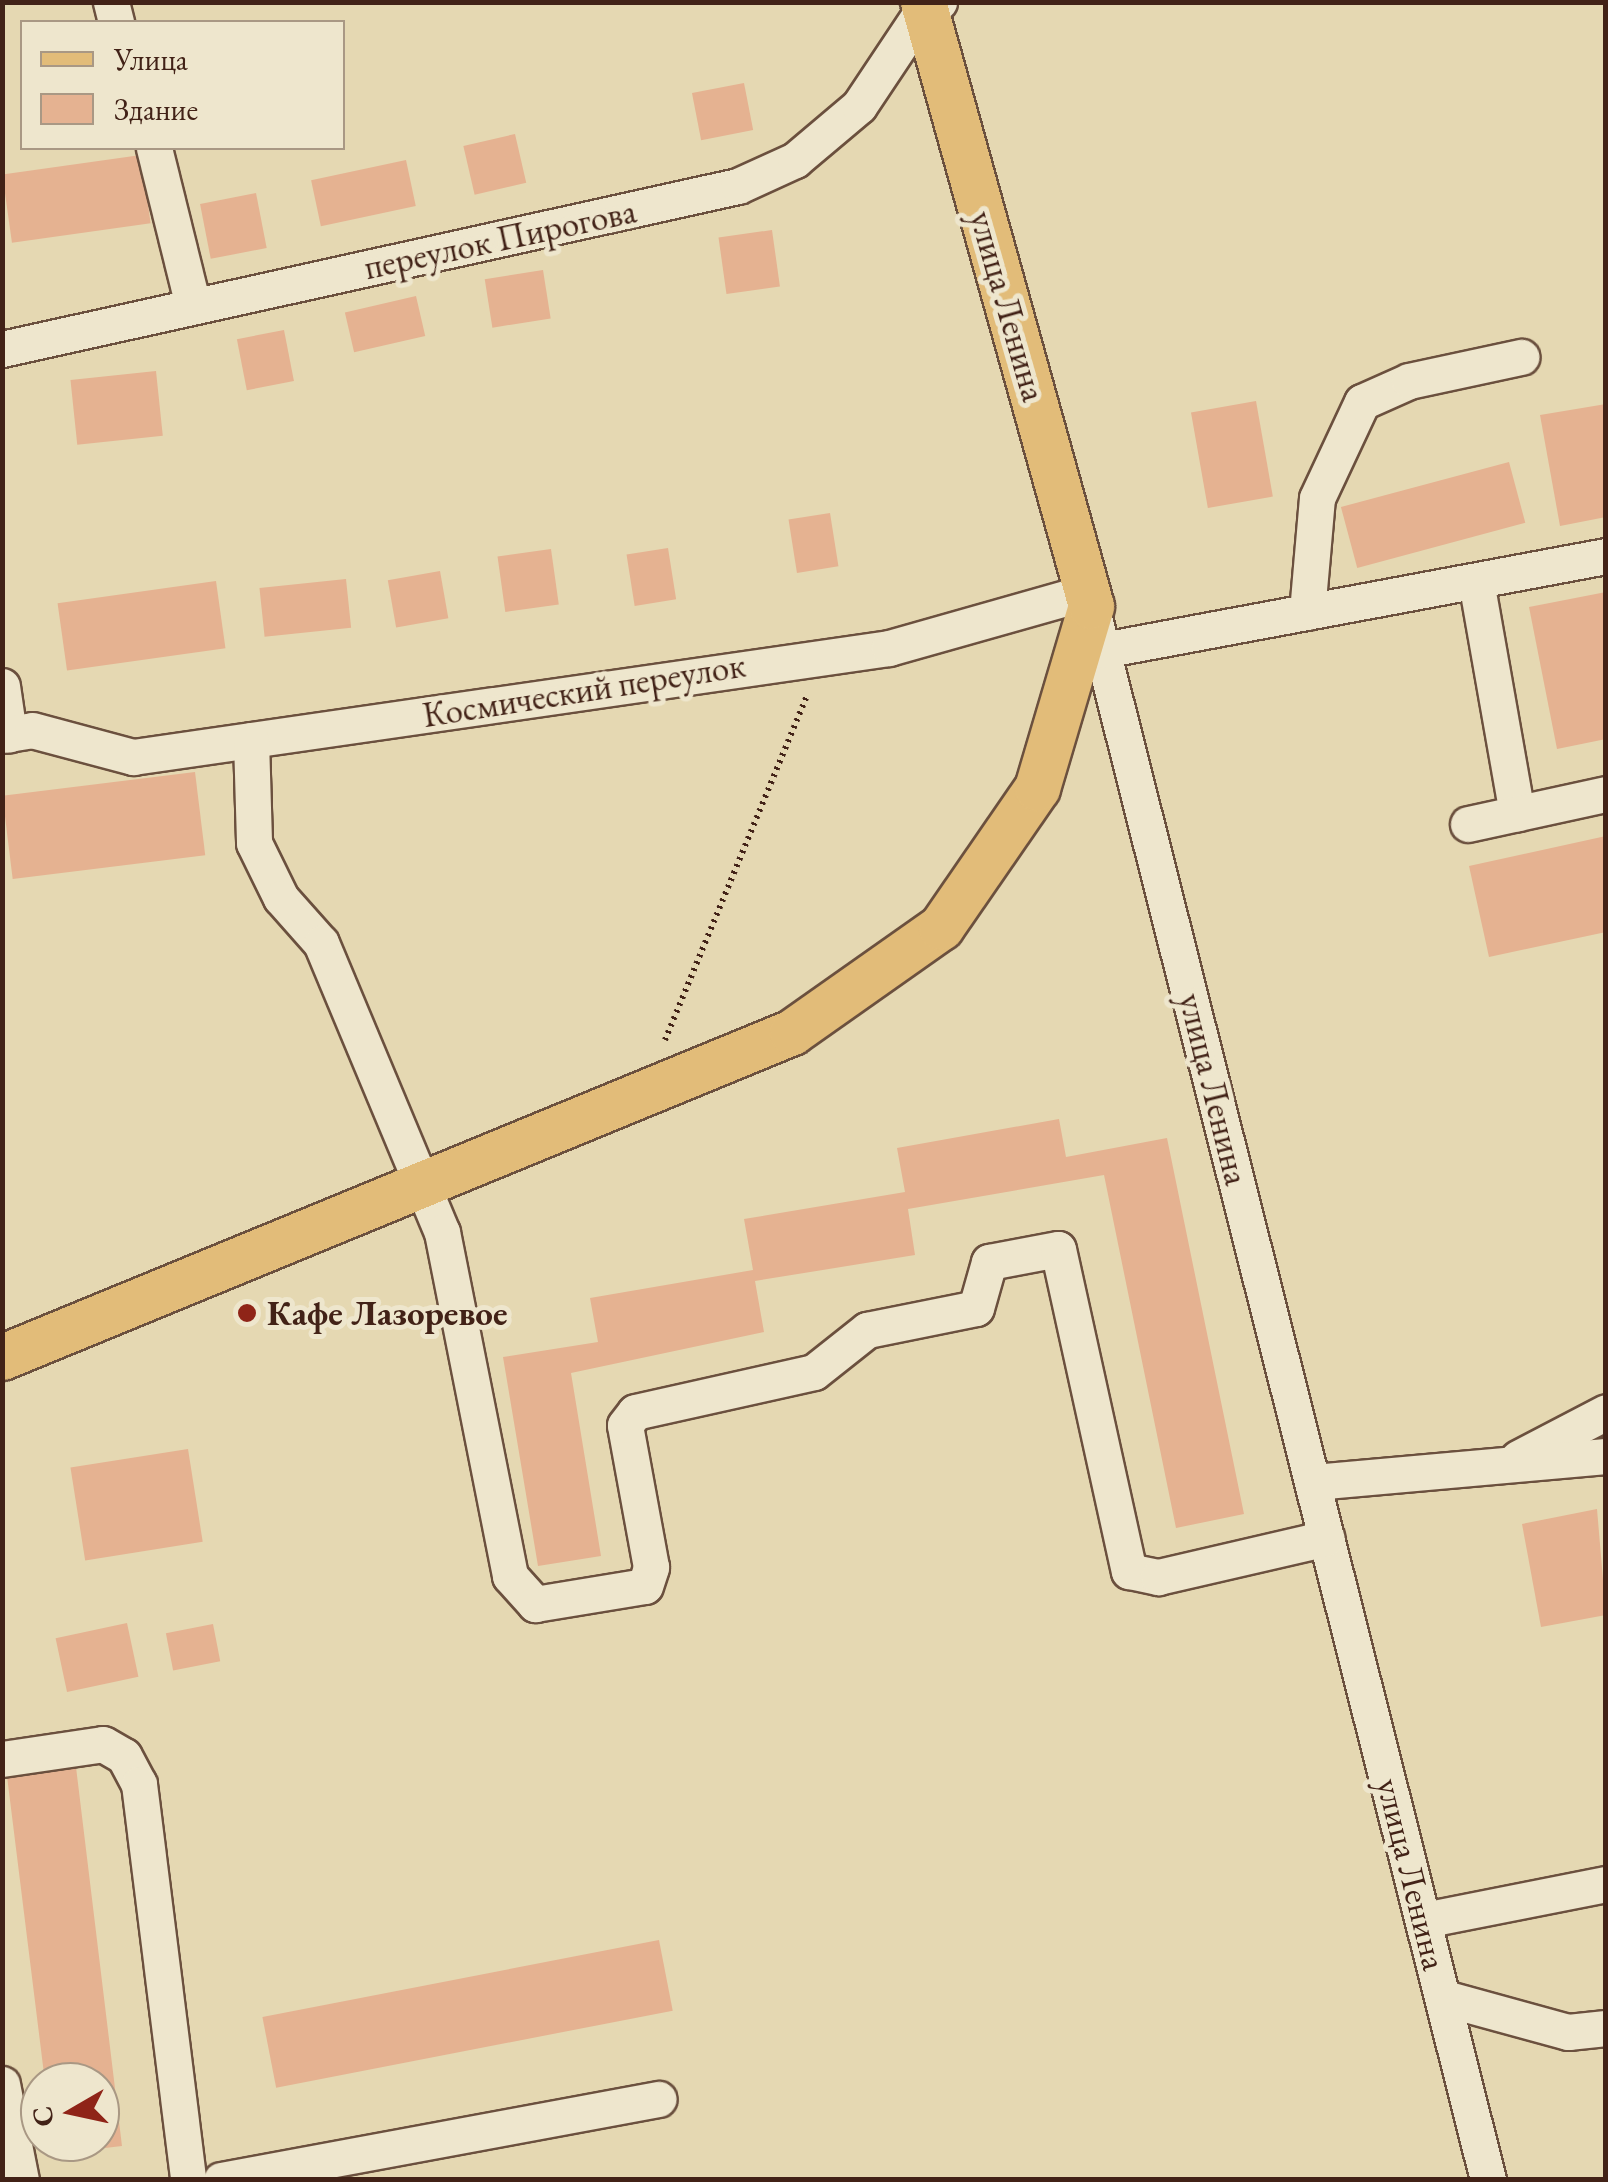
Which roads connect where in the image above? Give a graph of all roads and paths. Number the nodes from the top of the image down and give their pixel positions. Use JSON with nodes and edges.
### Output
{"nodes":[{"id":1,"x":929,"y":4,"type":"edge"},
{"id":2,"x":154,"y":150,"type":"edge"},
{"id":3,"x":193,"y":306,"type":"junction"},
{"id":4,"x":2,"y":349,"type":"edge"},
{"id":5,"x":1521,"y":357,"type":"dead end"},
{"id":6,"x":1606,"y":556,"type":"edge"},
{"id":7,"x":1476,"y":580,"type":"junction"},
{"id":8,"x":1090,"y":599,"type":"junction"},
{"id":9,"x":1306,"y":612,"type":"junction"},
{"id":10,"x":1103,"y":650,"type":"junction"},
{"id":11,"x":825,"y":653,"type":"junction"},
{"id":12,"x":2,"y":686,"type":"edge"},
{"id":13,"x":6,"y":734,"type":"edge"},
{"id":14,"x":252,"y":740,"type":"junction"},
{"id":15,"x":1606,"y":794,"type":"edge"},
{"id":16,"x":1518,"y":813,"type":"junction"},
{"id":17,"x":1468,"y":824,"type":"dead end"},
{"id":18,"x":644,"y":1093,"type":"junction"},
{"id":19,"x":418,"y":1186,"type":"junction"},
{"id":20,"x":2,"y":1357,"type":"edge"},
{"id":21,"x":1606,"y":1412,"type":"edge"},
{"id":22,"x":1606,"y":1456,"type":"edge"},
{"id":23,"x":1505,"y":1464,"type":"junction"},
{"id":24,"x":1314,"y":1482,"type":"junction"},
{"id":25,"x":1328,"y":1538,"type":"junction"},
{"id":26,"x":2,"y":1759,"type":"edge"},
{"id":27,"x":1606,"y":1884,"type":"edge"},
{"id":28,"x":1424,"y":1920,"type":"junction"},
{"id":29,"x":1444,"y":1998,"type":"junction"},
{"id":30,"x":1606,"y":2028,"type":"edge"},
{"id":31,"x":2,"y":2084,"type":"edge"},
{"id":32,"x":659,"y":2099,"type":"dead end"},
{"id":33,"x":22,"y":2180,"type":"edge"},
{"id":34,"x":188,"y":2180,"type":"edge"},
{"id":35,"x":221,"y":2180,"type":"edge"},
{"id":36,"x":1488,"y":2180,"type":"edge"}],
"edges":[{"from":1,"to":3,"type":"street","name":"переулок Пирогова"},
{"from":1,"to":8,"type":"main road","name":"улица Ленина"},
{"from":2,"to":3,"type":"street"},
{"from":3,"to":4,"type":"street","name":"переулок Пирогова"},
{"from":5,"to":9,"type":"street"},
{"from":6,"to":7,"type":"street"},
{"from":7,"to":9,"type":"street"},
{"from":7,"to":16,"type":"street"},
{"from":8,"to":10,"type":"street","name":"улица Ленина"},
{"from":8,"to":11,"type":"street","name":"Космический переулок"},
{"from":8,"to":18,"type":"main road"},
{"from":9,"to":10,"type":"street"},
{"from":10,"to":24,"type":"street","name":"улица Ленина"},
{"from":11,"to":14,"type":"street","name":"Космический переулок"},
{"from":11,"to":18,"type":"path"},
{"from":12,"to":13,"type":"street"},
{"from":13,"to":14,"type":"street","name":"Космический переулок"},
{"from":14,"to":19,"type":"street"},
{"from":15,"to":16,"type":"street"},
{"from":16,"to":17,"type":"street"},
{"from":18,"to":19,"type":"main road"},
{"from":19,"to":20,"type":"main road"},
{"from":19,"to":25,"type":"street"},
{"from":21,"to":23,"type":"street"},
{"from":22,"to":23,"type":"street"},
{"from":23,"to":24,"type":"street"},
{"from":24,"to":25,"type":"street","name":"улица Ленина"},
{"from":25,"to":28,"type":"street","name":"улица Ленина"},
{"from":26,"to":34,"type":"street"},
{"from":27,"to":28,"type":"street"},
{"from":28,"to":29,"type":"street","name":"улица Ленина"},
{"from":29,"to":30,"type":"street"},
{"from":29,"to":36,"type":"street","name":"улица Ленина"},
{"from":31,"to":33,"type":"street"},
{"from":32,"to":35,"type":"street"}]}
